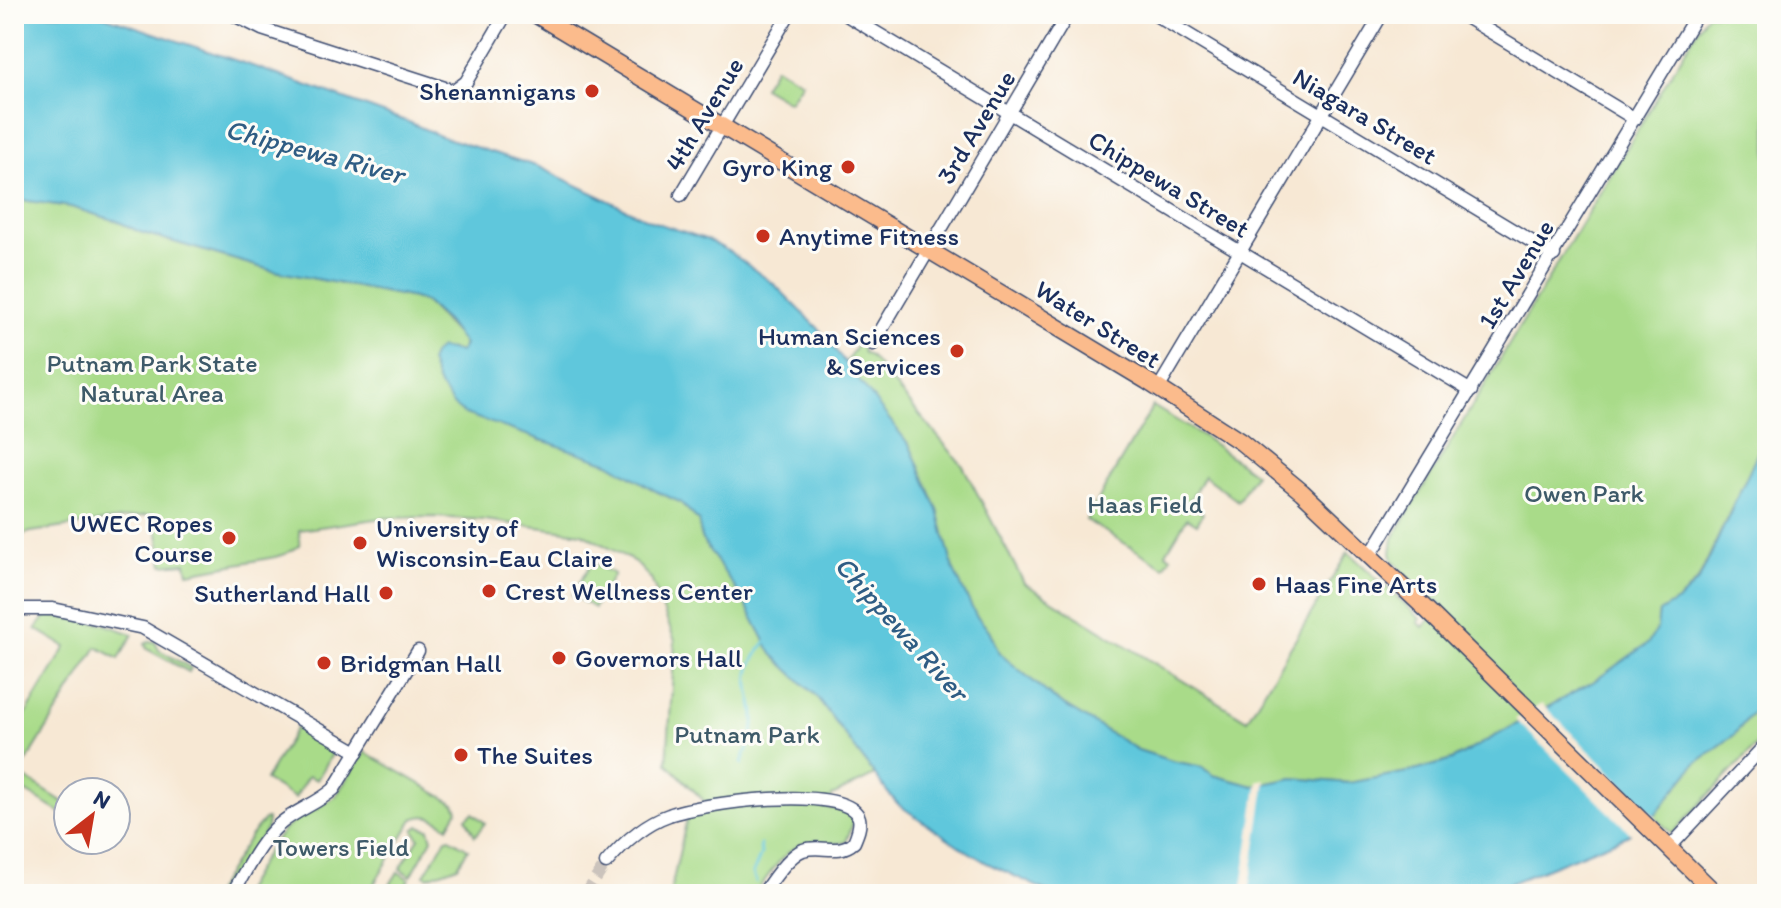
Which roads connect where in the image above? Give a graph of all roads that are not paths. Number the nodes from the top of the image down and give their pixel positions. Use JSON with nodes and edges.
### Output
{"nodes":[{"id":1,"x":232,"y":14,"type":"edge"},
{"id":2,"x":506,"y":14,"type":"edge"},
{"id":3,"x":535,"y":14,"type":"edge"},
{"id":4,"x":789,"y":14,"type":"edge"},
{"id":5,"x":845,"y":14,"type":"edge"},
{"id":6,"x":1068,"y":14,"type":"edge"},
{"id":7,"x":1154,"y":14,"type":"edge"},
{"id":8,"x":1382,"y":14,"type":"edge"},
{"id":9,"x":1461,"y":14,"type":"edge"},
{"id":10,"x":1697,"y":14,"type":"edge"},
{"id":11,"x":1009,"y":113,"type":"junction"},
{"id":12,"x":1321,"y":115,"type":"junction"},
{"id":13,"x":1635,"y":119,"type":"junction"},
{"id":14,"x":723,"y":126,"type":"junction"},
{"id":15,"x":681,"y":195,"type":"dead end"},
{"id":16,"x":929,"y":250,"type":"junction"},
{"id":17,"x":1240,"y":252,"type":"junction"},
{"id":18,"x":1554,"y":255,"type":"junction"},
{"id":19,"x":873,"y":344,"type":"dead end"},
{"id":20,"x":1158,"y":389,"type":"junction"},
{"id":21,"x":1471,"y":391,"type":"junction"},
{"id":22,"x":1370,"y":556,"type":"junction"},
{"id":23,"x":14,"y":609,"type":"edge"},
{"id":24,"x":418,"y":651,"type":"dead end"},
{"id":25,"x":1767,"y":743,"type":"edge"},
{"id":26,"x":357,"y":752,"type":"junction"},
{"id":27,"x":1666,"y":845,"type":"junction"},
{"id":28,"x":606,"y":863,"type":"tunnel mouth"},
{"id":29,"x":232,"y":894,"type":"edge"},
{"id":30,"x":763,"y":894,"type":"edge"},
{"id":31,"x":1716,"y":894,"type":"edge"}],
"edges":[{"from":1,"to":2,"type":"street"},
{"from":3,"to":14,"type":"main road","name":"Water Street"},
{"from":4,"to":14,"type":"street","name":"4th Avenue"},
{"from":5,"to":11,"type":"street","name":"Chippewa Street"},
{"from":6,"to":11,"type":"street","name":"3rd Avenue"},
{"from":7,"to":12,"type":"street","name":"Niagara Street"},
{"from":8,"to":12,"type":"street"},
{"from":9,"to":13,"type":"street"},
{"from":10,"to":13,"type":"street","name":"1st Avenue"},
{"from":11,"to":16,"type":"street","name":"3rd Avenue"},
{"from":11,"to":17,"type":"street","name":"Chippewa Street"},
{"from":12,"to":17,"type":"street"},
{"from":12,"to":18,"type":"street","name":"Niagara Street"},
{"from":13,"to":18,"type":"street","name":"1st Avenue"},
{"from":14,"to":15,"type":"street","name":"4th Avenue"},
{"from":14,"to":16,"type":"main road","name":"Water Street"},
{"from":16,"to":19,"type":"street","name":"3rd Avenue"},
{"from":16,"to":20,"type":"main road","name":"Water Street"},
{"from":17,"to":20,"type":"street"},
{"from":17,"to":21,"type":"street","name":"Chippewa Street"},
{"from":18,"to":21,"type":"street","name":"1st Avenue"},
{"from":20,"to":22,"type":"main road","name":"Water Street"},
{"from":21,"to":22,"type":"street","name":"1st Avenue"},
{"from":22,"to":27,"type":"main road","name":"Water Street"},
{"from":23,"to":26,"type":"street"},
{"from":24,"to":26,"type":"street"},
{"from":25,"to":27,"type":"street"},
{"from":26,"to":29,"type":"street"},
{"from":27,"to":31,"type":"main road","name":"Water Street"},
{"from":28,"to":30,"type":"street"}]}
